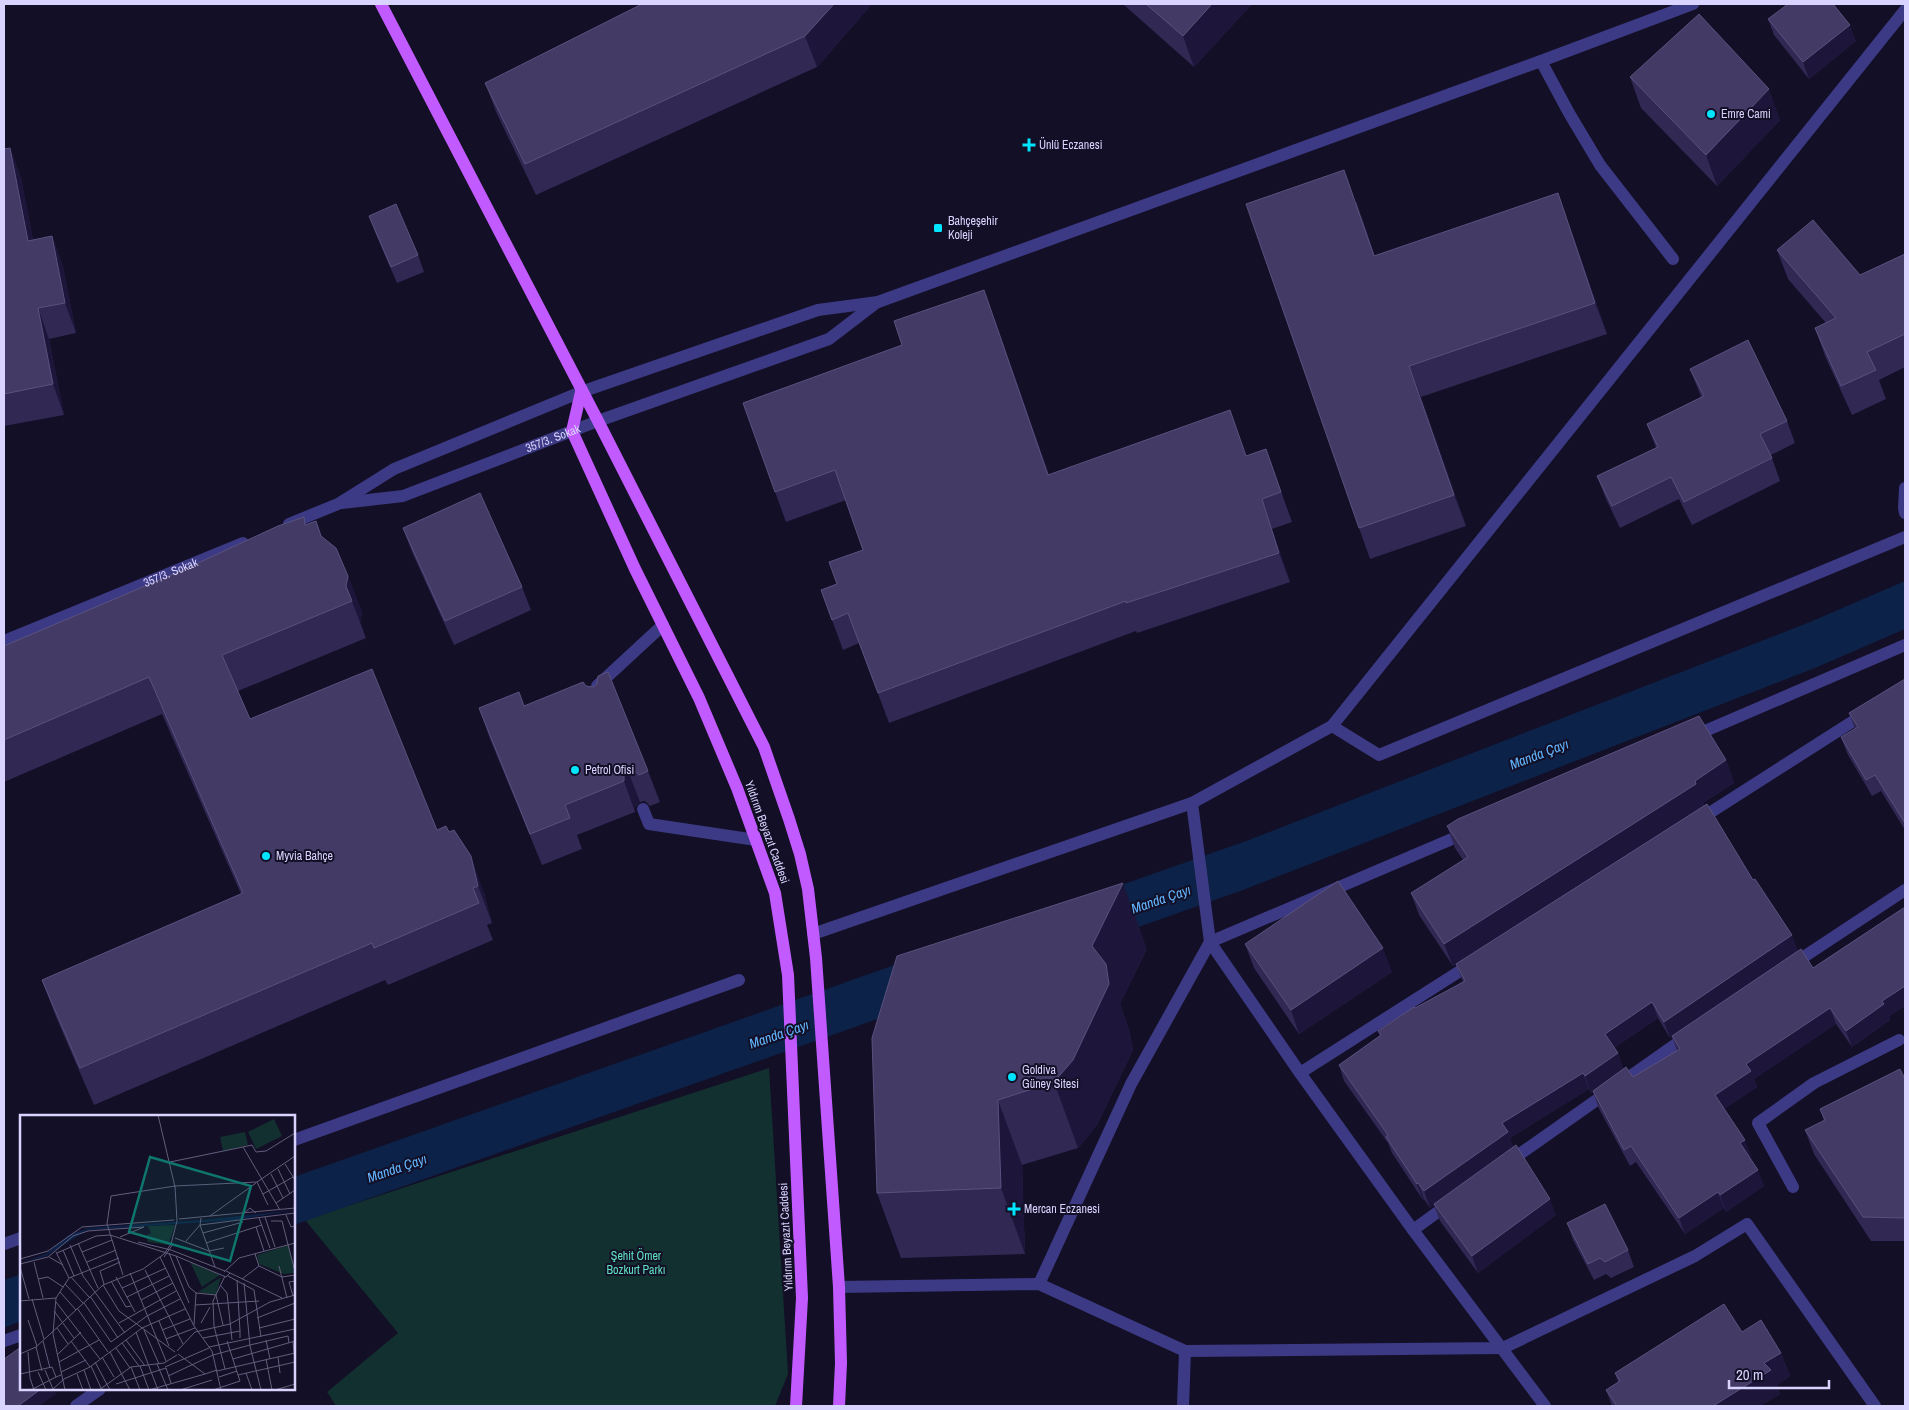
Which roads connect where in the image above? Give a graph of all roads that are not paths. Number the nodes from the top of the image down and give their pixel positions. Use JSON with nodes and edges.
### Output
{"nodes":[{"id":1,"x":381,"y":4,"type":"edge"},
{"id":2,"x":1693,"y":4,"type":"edge"},
{"id":3,"x":1905,"y":10,"type":"edge"},
{"id":4,"x":1541,"y":61,"type":"junction"},
{"id":5,"x":1673,"y":259,"type":"dead end"},
{"id":6,"x":878,"y":302,"type":"junction"},
{"id":7,"x":581,"y":392,"type":"junction"},
{"id":8,"x":598,"y":421,"type":"junction"},
{"id":9,"x":572,"y":431,"type":"junction"},
{"id":10,"x":1905,"y":488,"type":"edge"},
{"id":11,"x":338,"y":504,"type":"junction"},
{"id":12,"x":1905,"y":513,"type":"edge"},
{"id":13,"x":274,"y":530,"type":"edge"},
{"id":14,"x":1905,"y":536,"type":"edge"},
{"id":15,"x":255,"y":538,"type":"edge"},
{"id":16,"x":663,"y":625,"type":"junction"},
{"id":17,"x":4,"y":641,"type":"edge"},
{"id":18,"x":1905,"y":645,"type":"edge"},
{"id":19,"x":596,"y":696,"type":"edge"},
{"id":20,"x":1880,"y":704,"type":"edge"},
{"id":21,"x":1332,"y":726,"type":"junction"},
{"id":22,"x":1677,"y":743,"type":"edge"},
{"id":23,"x":1192,"y":803,"type":"junction"},
{"id":24,"x":643,"y":809,"type":"dead end"},
{"id":25,"x":1687,"y":827,"type":"edge"},
{"id":26,"x":1476,"y":829,"type":"edge"},
{"id":27,"x":756,"y":840,"type":"junction"},
{"id":28,"x":1905,"y":890,"type":"edge"},
{"id":29,"x":813,"y":934,"type":"junction"},
{"id":30,"x":1210,"y":942,"type":"junction"},
{"id":31,"x":1485,"y":955,"type":"edge"},
{"id":32,"x":1785,"y":970,"type":"edge"},
{"id":33,"x":738,"y":980,"type":"dead end"},
{"id":34,"x":1703,"y":1025,"type":"edge"},
{"id":35,"x":1903,"y":1042,"type":"edge"},
{"id":36,"x":1300,"y":1073,"type":"junction"},
{"id":37,"x":295,"y":1140,"type":"edge"},
{"id":38,"x":1493,"y":1173,"type":"edge"},
{"id":39,"x":1793,"y":1187,"type":"dead end"},
{"id":40,"x":1461,"y":1196,"type":"edge"},
{"id":41,"x":1413,"y":1230,"type":"junction"},
{"id":42,"x":20,"y":1238,"type":"edge"},
{"id":43,"x":4,"y":1244,"type":"edge"},
{"id":44,"x":1040,"y":1284,"type":"junction"},
{"id":45,"x":839,"y":1286,"type":"junction"},
{"id":46,"x":20,"y":1335,"type":"edge"},
{"id":47,"x":4,"y":1341,"type":"edge"},
{"id":48,"x":1503,"y":1348,"type":"junction"},
{"id":49,"x":1185,"y":1352,"type":"junction"},
{"id":50,"x":99,"y":1390,"type":"edge"},
{"id":51,"x":76,"y":1406,"type":"edge"},
{"id":52,"x":796,"y":1406,"type":"edge"},
{"id":53,"x":839,"y":1406,"type":"edge"},
{"id":54,"x":1182,"y":1406,"type":"edge"},
{"id":55,"x":1545,"y":1406,"type":"edge"},
{"id":56,"x":1875,"y":1406,"type":"edge"}],
"edges":[{"from":1,"to":7,"type":"main road"},
{"from":2,"to":4,"type":"street"},
{"from":3,"to":21,"type":"street"},
{"from":4,"to":5,"type":"street"},
{"from":4,"to":6,"type":"street"},
{"from":6,"to":7,"type":"street","name":"357/3. Sokak"},
{"from":6,"to":8,"type":"street","name":"357/3. Sokak"},
{"from":7,"to":8,"type":"main road"},
{"from":7,"to":9,"type":"main road"},
{"from":7,"to":11,"type":"street","name":"357/3. Sokak"},
{"from":8,"to":9,"type":"street","name":"357/3. Sokak"},
{"from":8,"to":29,"type":"main road"},
{"from":9,"to":11,"type":"street","name":"357/3. Sokak"},
{"from":9,"to":16,"type":"main road","name":"Yıldırım Beyazıt Caddesi"},
{"from":10,"to":12,"type":"street"},
{"from":11,"to":13,"type":"street","name":"357/3. Sokak"},
{"from":14,"to":21,"type":"street"},
{"from":15,"to":17,"type":"street","name":"357/3. Sokak"},
{"from":16,"to":19,"type":"street"},
{"from":16,"to":27,"type":"main road","name":"Yıldırım Beyazıt Caddesi"},
{"from":18,"to":22,"type":"street"},
{"from":20,"to":25,"type":"street"},
{"from":21,"to":23,"type":"street"},
{"from":23,"to":29,"type":"street"},
{"from":23,"to":30,"type":"street"},
{"from":24,"to":27,"type":"street"},
{"from":26,"to":30,"type":"street"},
{"from":27,"to":52,"type":"main road","name":"Yıldırım Beyazıt Caddesi"},
{"from":28,"to":32,"type":"street"},
{"from":29,"to":45,"type":"main road"},
{"from":30,"to":36,"type":"street"},
{"from":30,"to":44,"type":"street"},
{"from":31,"to":36,"type":"street"},
{"from":33,"to":37,"type":"street"},
{"from":34,"to":38,"type":"street"},
{"from":35,"to":39,"type":"street"},
{"from":36,"to":41,"type":"street"},
{"from":40,"to":41,"type":"street"},
{"from":41,"to":48,"type":"street"},
{"from":42,"to":43,"type":"street"},
{"from":44,"to":45,"type":"street"},
{"from":44,"to":49,"type":"street"},
{"from":45,"to":53,"type":"main road"},
{"from":46,"to":47,"type":"street"},
{"from":48,"to":49,"type":"street"},
{"from":48,"to":55,"type":"street"},
{"from":48,"to":56,"type":"street"},
{"from":49,"to":54,"type":"street"},
{"from":50,"to":51,"type":"street"}]}
